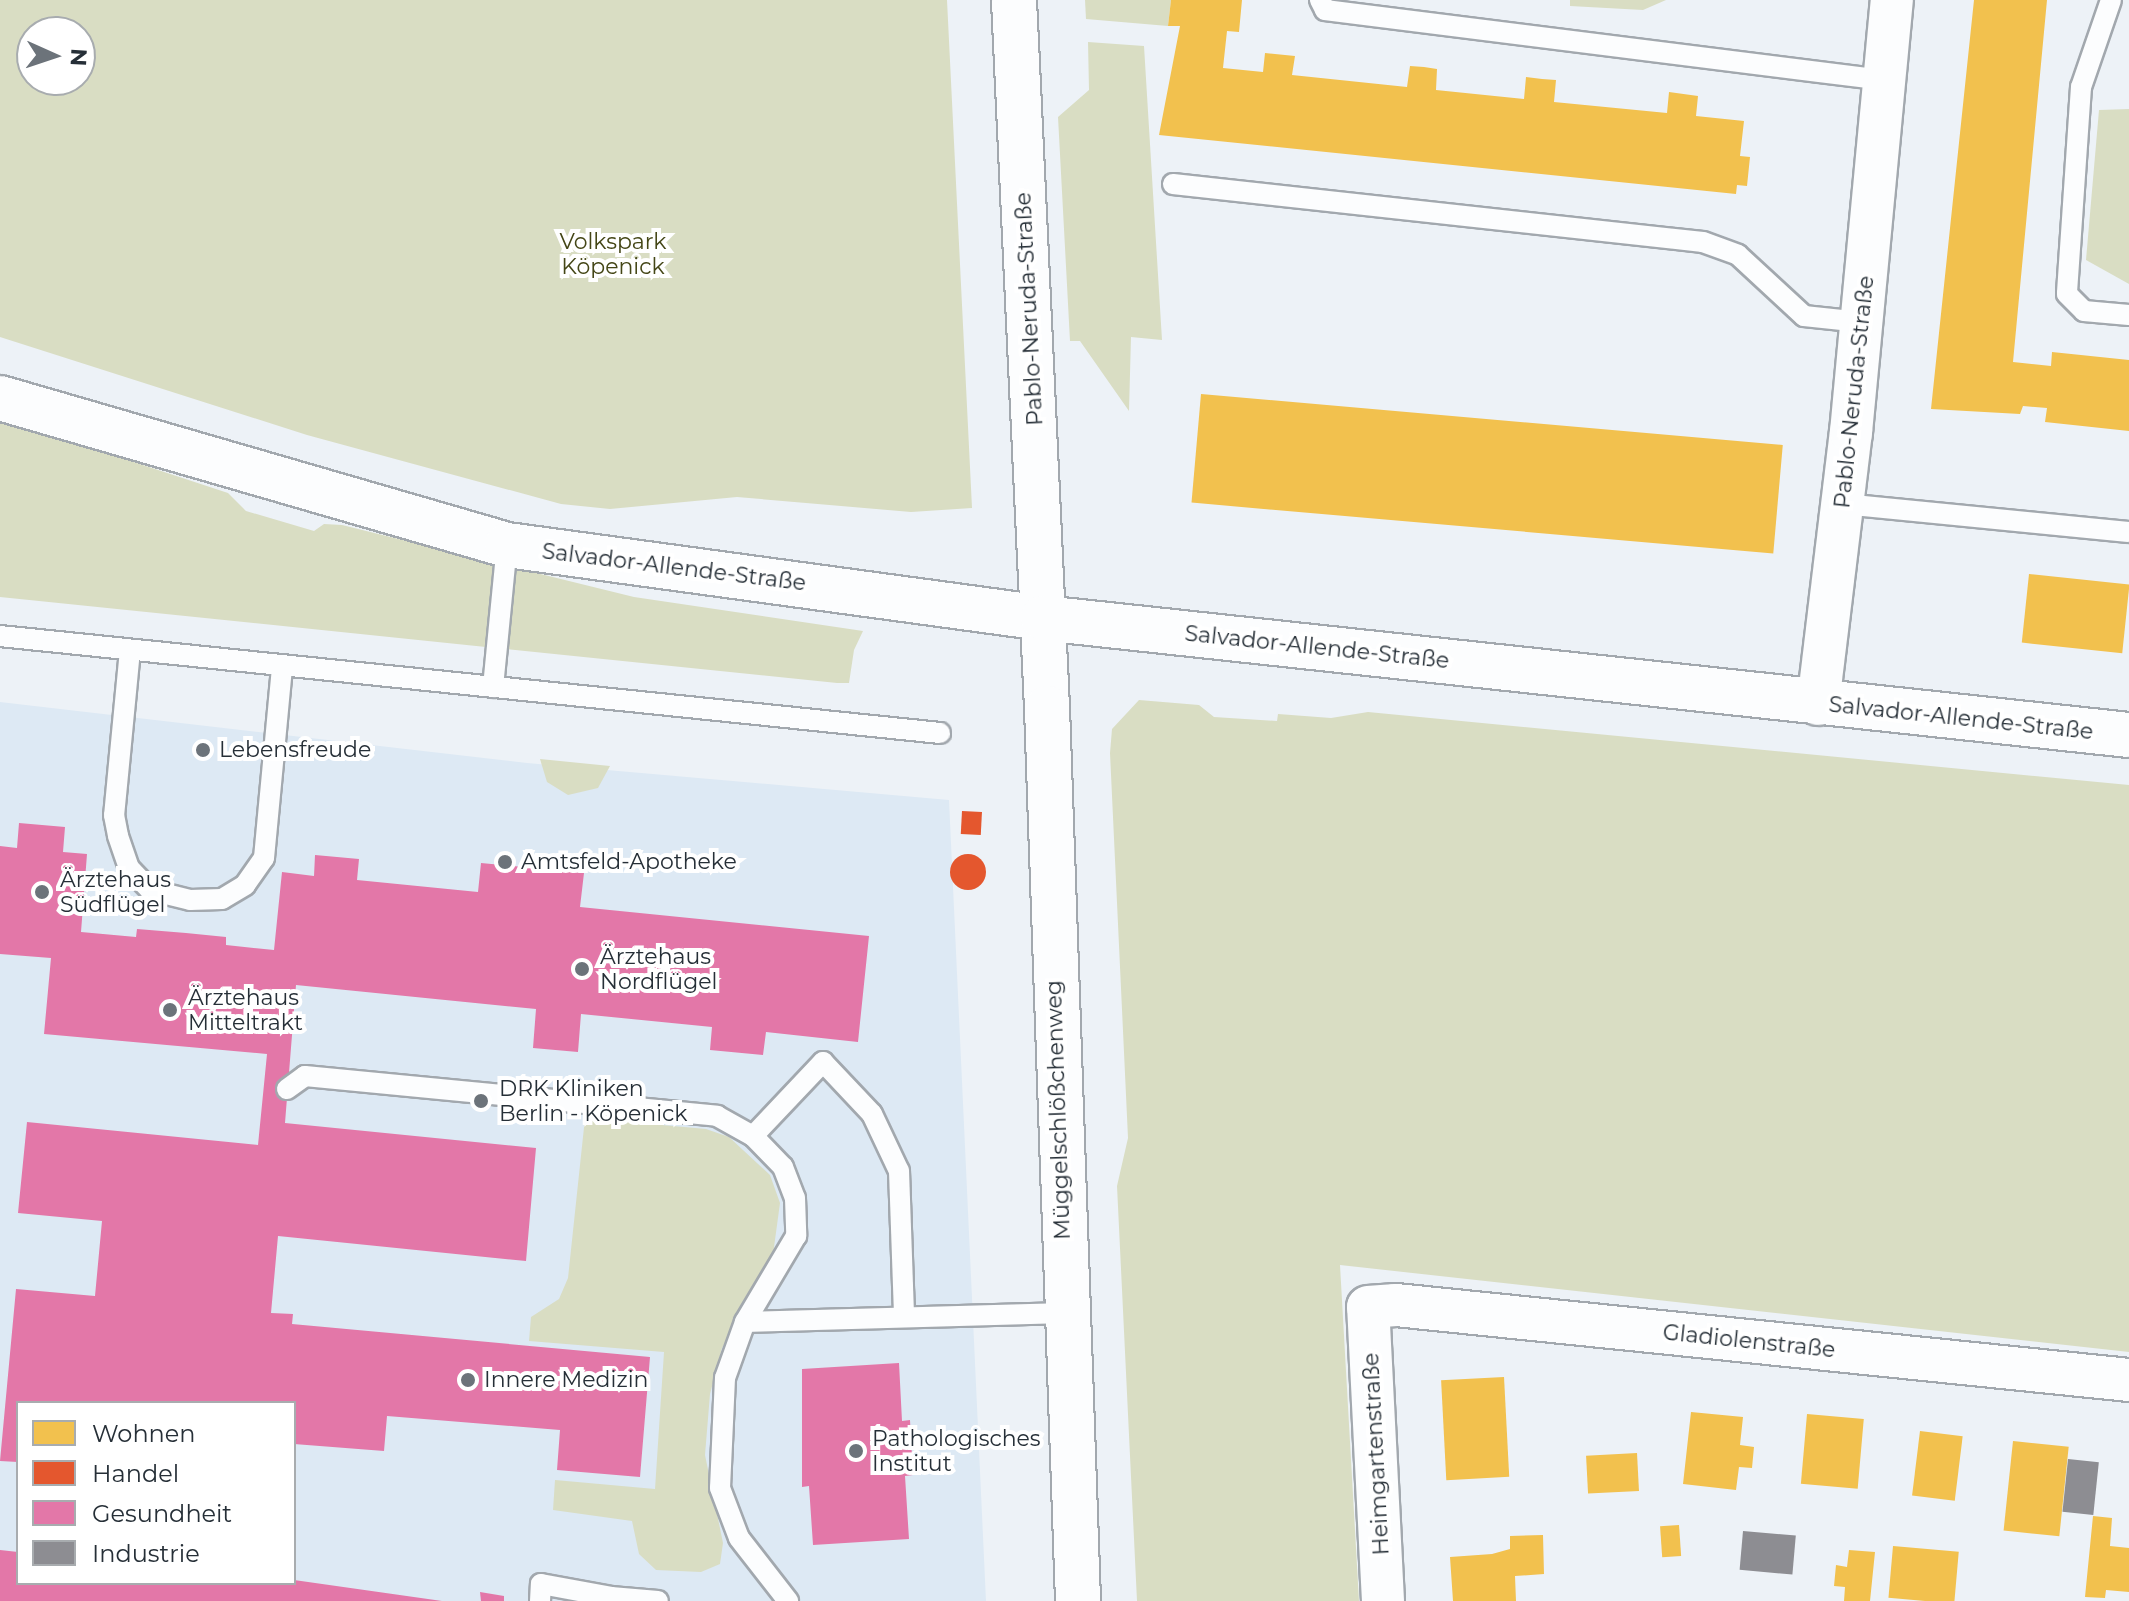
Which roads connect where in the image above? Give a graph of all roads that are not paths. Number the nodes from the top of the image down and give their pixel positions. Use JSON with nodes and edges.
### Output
{"nodes":[{"id":1,"x":1014,"y":0,"type":"edge"},
{"id":2,"x":1320,"y":0,"type":"edge"},
{"id":3,"x":1892,"y":0,"type":"edge"},
{"id":4,"x":2111,"y":0,"type":"edge"},
{"id":5,"x":1883,"y":80,"type":"junction"},
{"id":6,"x":1173,"y":184,"type":"dead end"},
{"id":7,"x":2129,"y":315,"type":"edge"},
{"id":8,"x":1861,"y":322,"type":"junction"},
{"id":9,"x":0,"y":398,"type":"edge"},
{"id":10,"x":1843,"y":504,"type":"junction"},
{"id":11,"x":2129,"y":532,"type":"edge"},
{"id":12,"x":507,"y":545,"type":"junction"},
{"id":13,"x":1043,"y":618,"type":"junction"},
{"id":14,"x":0,"y":636,"type":"edge"},
{"id":15,"x":130,"y":650,"type":"junction"},
{"id":16,"x":282,"y":666,"type":"junction"},
{"id":17,"x":493,"y":687,"type":"junction"},
{"id":18,"x":1818,"y":704,"type":"junction"},
{"id":19,"x":940,"y":733,"type":"dead end"},
{"id":20,"x":2129,"y":735,"type":"edge"},
{"id":21,"x":287,"y":1089,"type":"dead end"},
{"id":22,"x":753,"y":1136,"type":"junction"},
{"id":23,"x":1368,"y":1307,"type":"joint"},
{"id":24,"x":1065,"y":1313,"type":"junction"},
{"id":25,"x":904,"y":1317,"type":"junction"},
{"id":26,"x":745,"y":1322,"type":"junction"},
{"id":27,"x":2129,"y":1380,"type":"edge"},
{"id":28,"x":540,"y":1593,"type":"edge"},
{"id":29,"x":610,"y":1599,"type":"edge"},
{"id":30,"x":658,"y":1601,"type":"edge"},
{"id":31,"x":788,"y":1601,"type":"edge"},
{"id":32,"x":1078,"y":1601,"type":"edge"},
{"id":33,"x":1383,"y":1601,"type":"edge"}],
"edges":[{"from":1,"to":13,"type":"main road","name":"Pablo-Neruda-Straße"},
{"from":2,"to":5,"type":"lane"},
{"from":3,"to":5,"type":"street","name":"Pablo-Neruda-Straße"},
{"from":4,"to":7,"type":"lane"},
{"from":5,"to":8,"type":"street","name":"Pablo-Neruda-Straße"},
{"from":6,"to":8,"type":"lane"},
{"from":8,"to":10,"type":"street","name":"Pablo-Neruda-Straße"},
{"from":9,"to":12,"type":"main road","name":"Salvador-Allende-Straße"},
{"from":10,"to":11,"type":"lane"},
{"from":10,"to":18,"type":"street","name":"Pablo-Neruda-Straße"},
{"from":12,"to":13,"type":"main road","name":"Salvador-Allende-Straße"},
{"from":12,"to":17,"type":"lane"},
{"from":13,"to":18,"type":"main road","name":"Salvador-Allende-Straße"},
{"from":13,"to":24,"type":"main road","name":"Müggelschlößchenweg"},
{"from":14,"to":15,"type":"lane"},
{"from":15,"to":16,"type":"lane"},
{"from":15,"to":16,"type":"lane"},
{"from":16,"to":17,"type":"lane"},
{"from":17,"to":19,"type":"lane"},
{"from":18,"to":20,"type":"main road","name":"Salvador-Allende-Straße"},
{"from":21,"to":22,"type":"lane"},
{"from":22,"to":25,"type":"lane"},
{"from":22,"to":26,"type":"lane"},
{"from":23,"to":27,"type":"street","name":"Gladiolenstraße"},
{"from":23,"to":33,"type":"street","name":"Heimgartenstraße"},
{"from":24,"to":25,"type":"lane"},
{"from":24,"to":32,"type":"main road","name":"Müggelschlößchenweg"},
{"from":25,"to":26,"type":"lane"},
{"from":26,"to":31,"type":"lane"},
{"from":28,"to":29,"type":"lane"},
{"from":29,"to":30,"type":"lane"}]}
